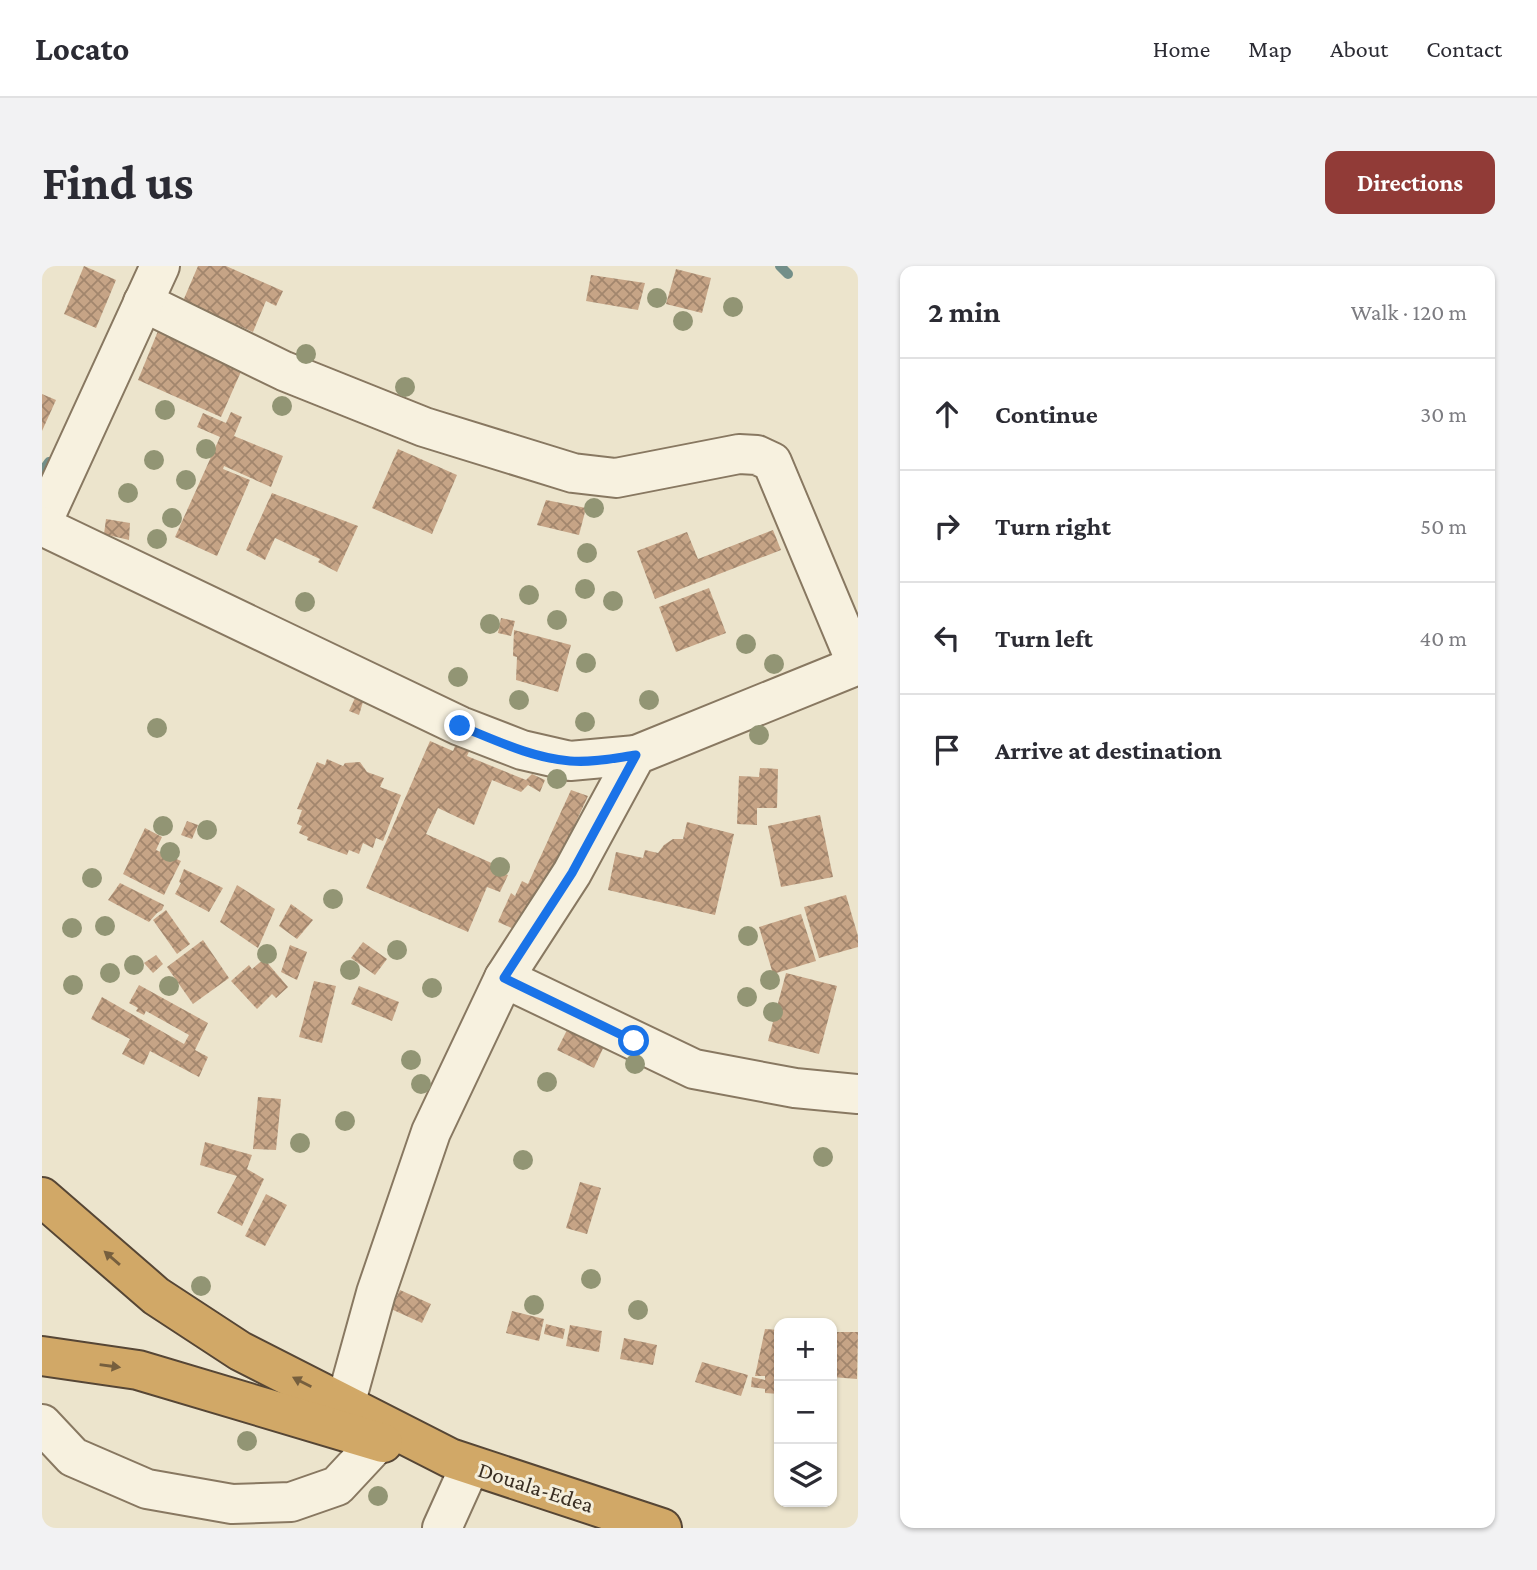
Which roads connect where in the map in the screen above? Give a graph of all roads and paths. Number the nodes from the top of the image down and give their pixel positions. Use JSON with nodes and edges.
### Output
{"nodes":[{"id":1,"x":160,"y":266,"type":"edge"},
{"id":2,"x":143,"y":302,"type":"junction"},
{"id":3,"x":42,"y":524,"type":"edge"},
{"id":4,"x":858,"y":665,"type":"edge"},
{"id":5,"x":636,"y":755,"type":"junction"},
{"id":6,"x":504,"y":978,"type":"junction"},
{"id":7,"x":858,"y":1094,"type":"edge"},
{"id":8,"x":42,"y":1197,"type":"edge"},
{"id":9,"x":42,"y":1356,"type":"edge"},
{"id":10,"x":345,"y":1405,"type":"junction"},
{"id":11,"x":42,"y":1424,"type":"edge"},
{"id":12,"x":378,"y":1442,"type":"junction"},
{"id":13,"x":460,"y":1462,"type":"junction"},
{"id":14,"x":442,"y":1528,"type":"edge"},
{"id":15,"x":662,"y":1528,"type":"edge"}],
"edges":[{"from":1,"to":2,"type":"street"},
{"from":2,"to":3,"type":"street"},
{"from":2,"to":4,"type":"street"},
{"from":3,"to":5,"type":"street"},
{"from":4,"to":5,"type":"street"},
{"from":5,"to":6,"type":"street"},
{"from":6,"to":7,"type":"street"},
{"from":6,"to":10,"type":"street"},
{"from":10,"to":8,"type":"highway","one_way":true},
{"from":9,"to":12,"type":"highway","one_way":true},
{"from":10,"to":13,"type":"highway"},
{"from":11,"to":12,"type":"street"},
{"from":12,"to":13,"type":"highway"},
{"from":13,"to":14,"type":"street"},
{"from":13,"to":15,"type":"highway","name":"Douala-Edea"}]}
